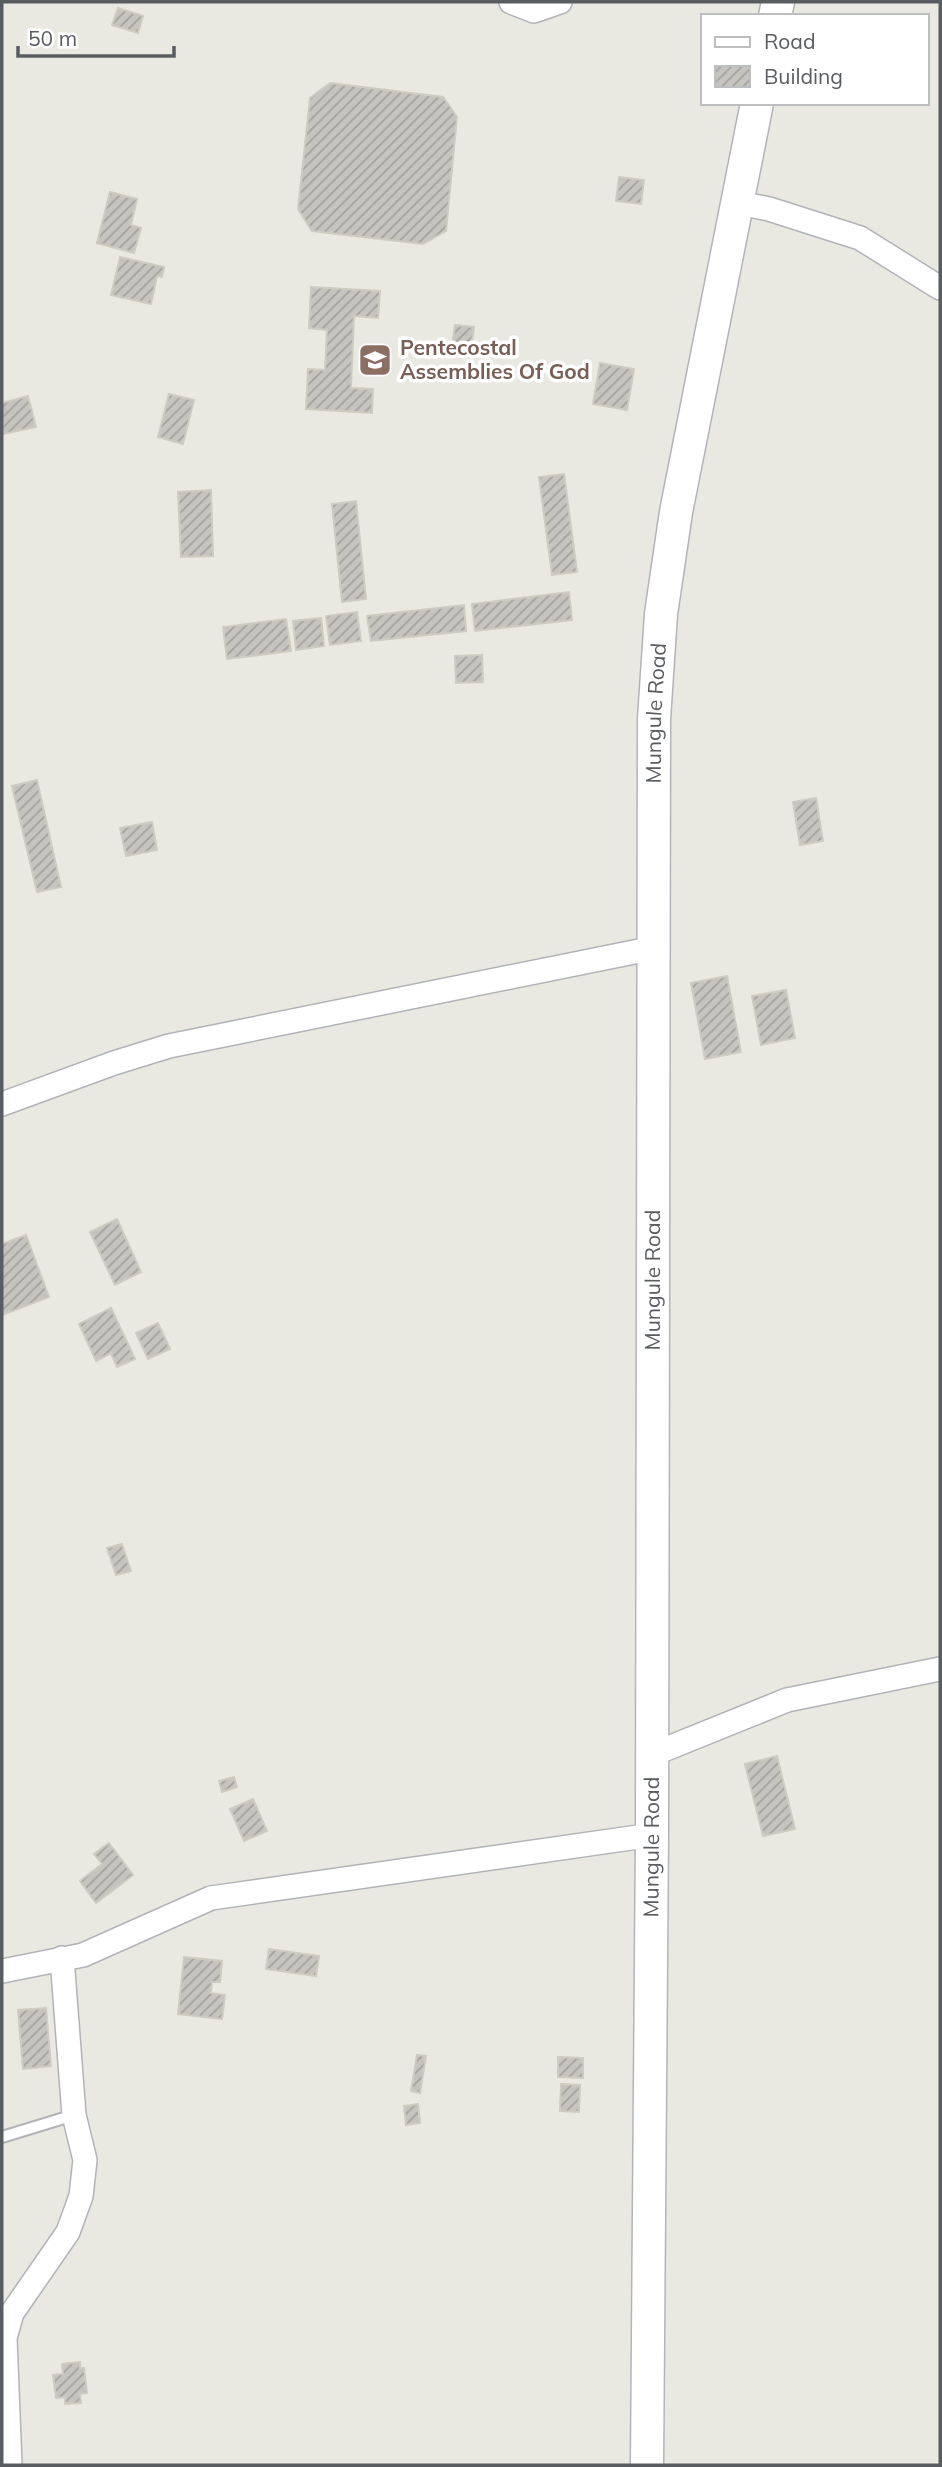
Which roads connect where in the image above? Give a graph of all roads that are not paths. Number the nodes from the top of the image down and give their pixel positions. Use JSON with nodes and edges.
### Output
{"nodes":[{"id":1,"x":511,"y":2,"type":"edge"},
{"id":2,"x":560,"y":2,"type":"edge"},
{"id":3,"x":757,"y":105,"type":"edge"},
{"id":4,"x":739,"y":203,"type":"junction"},
{"id":5,"x":940,"y":288,"type":"edge"},
{"id":6,"x":654,"y":948,"type":"junction"},
{"id":7,"x":2,"y":1104,"type":"edge"},
{"id":8,"x":940,"y":1669,"type":"edge"},
{"id":9,"x":650,"y":1755,"type":"junction"},
{"id":10,"x":652,"y":1835,"type":"junction"},
{"id":11,"x":62,"y":1958,"type":"junction"},
{"id":12,"x":2,"y":1971,"type":"edge"},
{"id":13,"x":74,"y":2115,"type":"junction"},
{"id":14,"x":2,"y":2137,"type":"edge"},
{"id":15,"x":3,"y":2340,"type":"edge"},
{"id":16,"x":10,"y":2465,"type":"edge"},
{"id":17,"x":647,"y":2465,"type":"edge"}],
"edges":[{"from":1,"to":2,"type":"street"},
{"from":3,"to":4,"type":"street","name":"Mungule Road"},
{"from":4,"to":5,"type":"street"},
{"from":4,"to":6,"type":"street","name":"Mungule Road"},
{"from":6,"to":7,"type":"street"},
{"from":6,"to":9,"type":"street","name":"Mungule Road"},
{"from":8,"to":9,"type":"street"},
{"from":9,"to":10,"type":"street","name":"Mungule Road"},
{"from":10,"to":11,"type":"street"},
{"from":10,"to":17,"type":"street","name":"Mungule Road"},
{"from":11,"to":12,"type":"street"},
{"from":11,"to":13,"type":"street"},
{"from":13,"to":14,"type":"lane"},
{"from":13,"to":15,"type":"street"},
{"from":15,"to":16,"type":"street"}]}
